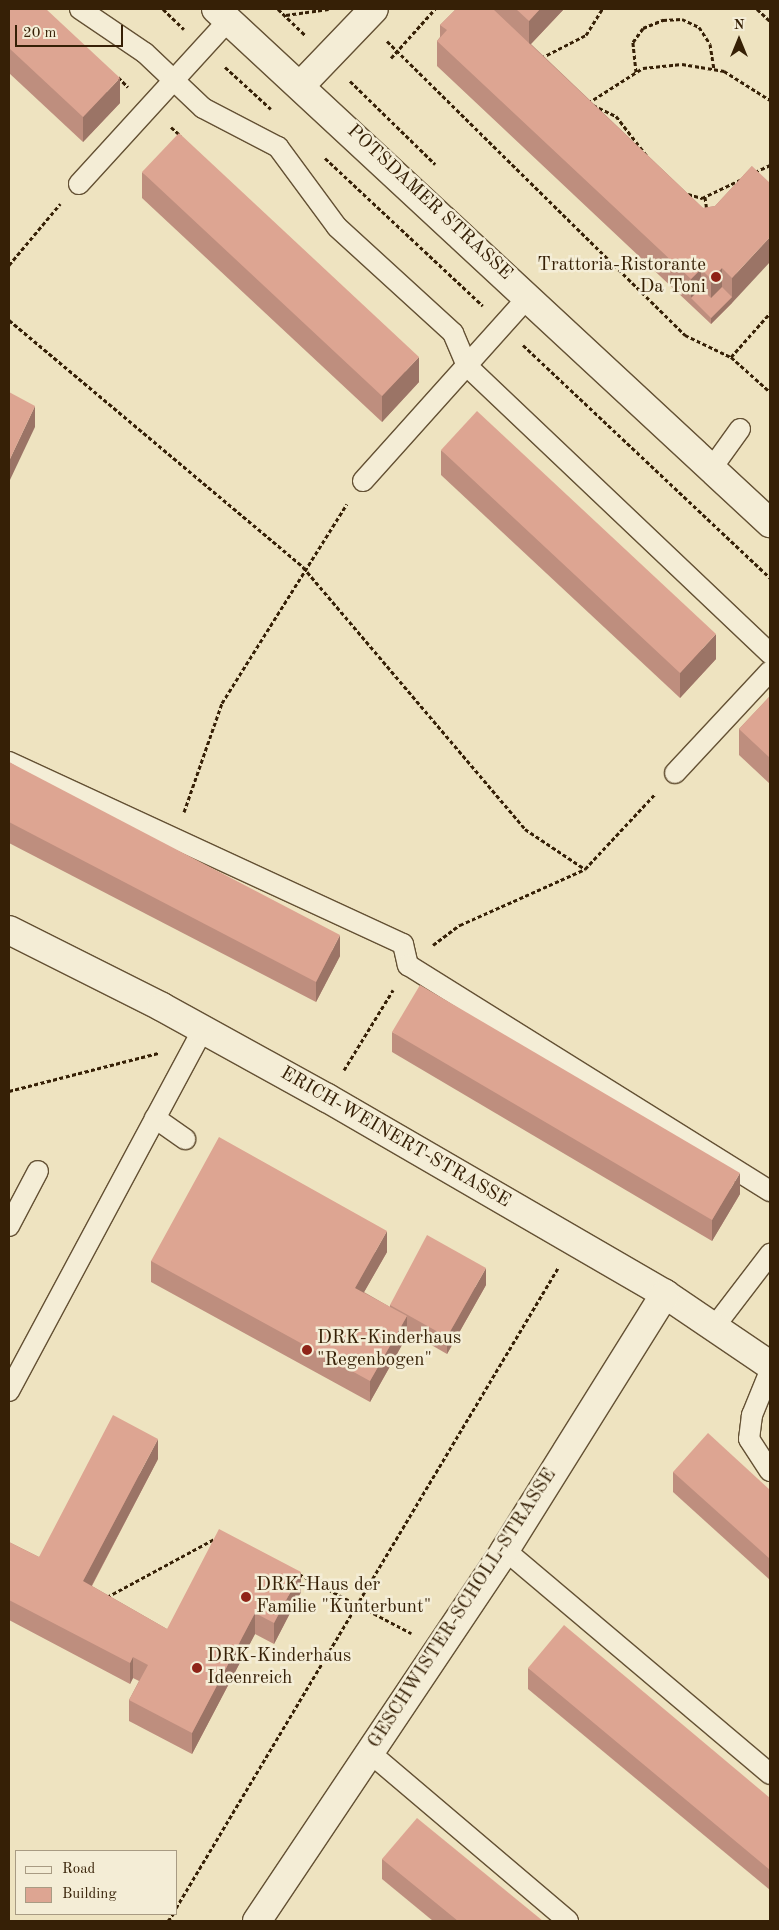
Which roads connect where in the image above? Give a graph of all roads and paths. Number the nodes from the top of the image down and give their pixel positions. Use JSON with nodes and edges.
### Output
{"nodes":[{"id":1,"x":80,"y":9,"type":"edge"},
{"id":2,"x":163,"y":9,"type":"edge"},
{"id":3,"x":278,"y":9,"type":"edge"},
{"id":4,"x":330,"y":9,"type":"edge"},
{"id":5,"x":435,"y":9,"type":"edge"},
{"id":6,"x":602,"y":9,"type":"edge"},
{"id":7,"x":757,"y":9,"type":"edge"},
{"id":8,"x":223,"y":14,"type":"edge"},
{"id":9,"x":369,"y":14,"type":"edge"},
{"id":10,"x":770,"y":21,"type":"edge"},
{"id":11,"x":204,"y":48,"type":"junction"},
{"id":12,"x":396,"y":49,"type":"junction"},
{"id":13,"x":391,"y":58,"type":"dead end"},
{"id":14,"x":540,"y":67,"type":"edge"},
{"id":15,"x":714,"y":69,"type":"junction"},
{"id":16,"x":636,"y":72,"type":"junction"},
{"id":17,"x":116,"y":75,"type":"edge"},
{"id":18,"x":174,"y":83,"type":"junction"},
{"id":19,"x":301,"y":85,"type":"junction"},
{"id":20,"x":580,"y":96,"type":"edge"},
{"id":21,"x":770,"y":100,"type":"edge"},
{"id":22,"x":588,"y":102,"type":"junction"},
{"id":23,"x":151,"y":108,"type":"junction"},
{"id":24,"x":583,"y":108,"type":"edge"},
{"id":25,"x":277,"y":114,"type":"dead end"},
{"id":26,"x":187,"y":142,"type":"edge"},
{"id":27,"x":320,"y":154,"type":"dead end"},
{"id":28,"x":650,"y":162,"type":"edge"},
{"id":29,"x":770,"y":165,"type":"edge"},
{"id":30,"x":78,"y":184,"type":"joint"},
{"id":31,"x":681,"y":188,"type":"edge"},
{"id":32,"x":705,"y":197,"type":"junction"},
{"id":33,"x":708,"y":222,"type":"edge"},
{"id":34,"x":9,"y":265,"type":"edge"},
{"id":35,"x":529,"y":296,"type":"junction"},
{"id":36,"x":770,"y":313,"type":"edge"},
{"id":37,"x":9,"y":320,"type":"edge"},
{"id":38,"x":503,"y":326,"type":"junction"},
{"id":39,"x":731,"y":357,"type":"junction"},
{"id":40,"x":467,"y":366,"type":"junction"},
{"id":41,"x":770,"y":392,"type":"edge"},
{"id":42,"x":740,"y":429,"type":"dead end"},
{"id":43,"x":712,"y":468,"type":"junction"},
{"id":44,"x":364,"y":481,"type":"joint"},
{"id":45,"x":770,"y":523,"type":"edge"},
{"id":46,"x":303,"y":567,"type":"junction"},
{"id":47,"x":770,"y":578,"type":"edge"},
{"id":48,"x":770,"y":654,"type":"edge"},
{"id":49,"x":770,"y":671,"type":"edge"},
{"id":50,"x":9,"y":762,"type":"edge"},
{"id":51,"x":675,"y":772,"type":"joint"},
{"id":52,"x":175,"y":839,"type":"junction"},
{"id":53,"x":585,"y":869,"type":"junction"},
{"id":54,"x":9,"y":930,"type":"edge"},
{"id":55,"x":408,"y":965,"type":"junction"},
{"id":56,"x":198,"y":1037,"type":"junction"},
{"id":57,"x":9,"y":1091,"type":"edge"},
{"id":58,"x":327,"y":1098,"type":"junction"},
{"id":59,"x":155,"y":1118,"type":"junction"},
{"id":60,"x":185,"y":1139,"type":"dead end"},
{"id":61,"x":38,"y":1170,"type":"dead end"},
{"id":62,"x":770,"y":1191,"type":"edge"},
{"id":63,"x":9,"y":1226,"type":"edge"},
{"id":64,"x":574,"y":1242,"type":"junction"},
{"id":65,"x":770,"y":1254,"type":"edge"},
{"id":66,"x":665,"y":1294,"type":"junction"},
{"id":67,"x":715,"y":1326,"type":"junction"},
{"id":68,"x":770,"y":1365,"type":"edge"},
{"id":69,"x":770,"y":1371,"type":"edge"},
{"id":70,"x":9,"y":1391,"type":"edge"},
{"id":71,"x":770,"y":1471,"type":"edge"},
{"id":72,"x":224,"y":1534,"type":"edge"},
{"id":73,"x":505,"y":1550,"type":"junction"},
{"id":74,"x":292,"y":1570,"type":"edge"},
{"id":75,"x":107,"y":1597,"type":"edge"},
{"id":76,"x":360,"y":1606,"type":"junction"},
{"id":77,"x":438,"y":1647,"type":"junction"},
{"id":78,"x":369,"y":1752,"type":"junction"},
{"id":79,"x":770,"y":1774,"type":"edge"},
{"id":80,"x":178,"y":1905,"type":"edge"},
{"id":81,"x":257,"y":1921,"type":"edge"},
{"id":82,"x":568,"y":1921,"type":"edge"}],
"edges":[{"from":1,"to":18,"type":"lane"},
{"from":2,"to":11,"type":"path"},
{"from":3,"to":4,"type":"path"},
{"from":5,"to":12,"type":"path"},
{"from":6,"to":14,"type":"path"},
{"from":7,"to":10,"type":"path"},
{"from":8,"to":11,"type":"lane"},
{"from":8,"to":19,"type":"street","name":"POTSDAMER STRASSE"},
{"from":9,"to":12,"type":"path"},
{"from":9,"to":19,"type":"street"},
{"from":11,"to":18,"type":"lane"},
{"from":11,"to":25,"type":"path"},
{"from":12,"to":13,"type":"path"},
{"from":12,"to":39,"type":"path"},
{"from":15,"to":16,"type":"path"},
{"from":15,"to":16,"type":"path"},
{"from":15,"to":21,"type":"path"},
{"from":16,"to":22,"type":"path"},
{"from":17,"to":23,"type":"path"},
{"from":18,"to":23,"type":"lane"},
{"from":18,"to":40,"type":"lane"},
{"from":19,"to":35,"type":"street","name":"POTSDAMER STRASSE"},
{"from":20,"to":22,"type":"path"},
{"from":22,"to":24,"type":"path"},
{"from":22,"to":28,"type":"path"},
{"from":23,"to":26,"type":"path"},
{"from":23,"to":30,"type":"lane"},
{"from":27,"to":38,"type":"path"},
{"from":29,"to":32,"type":"path"},
{"from":30,"to":34,"type":"path"},
{"from":31,"to":32,"type":"path"},
{"from":32,"to":33,"type":"path"},
{"from":35,"to":38,"type":"lane"},
{"from":35,"to":43,"type":"street","name":"POTSDAMER STRASSE"},
{"from":36,"to":39,"type":"path"},
{"from":37,"to":46,"type":"path"},
{"from":38,"to":40,"type":"lane"},
{"from":38,"to":47,"type":"path"},
{"from":39,"to":41,"type":"path"},
{"from":40,"to":44,"type":"lane"},
{"from":40,"to":48,"type":"lane"},
{"from":42,"to":43,"type":"lane"},
{"from":43,"to":45,"type":"street","name":"POTSDAMER STRASSE"},
{"from":44,"to":46,"type":"path"},
{"from":46,"to":52,"type":"path"},
{"from":46,"to":53,"type":"path"},
{"from":49,"to":51,"type":"lane"},
{"from":50,"to":52,"type":"lane"},
{"from":51,"to":53,"type":"path"},
{"from":52,"to":55,"type":"lane"},
{"from":53,"to":55,"type":"path"},
{"from":54,"to":56,"type":"street","name":"ERICH-WEINERT-STRASSE"},
{"from":55,"to":58,"type":"path"},
{"from":55,"to":62,"type":"lane"},
{"from":56,"to":57,"type":"path"},
{"from":56,"to":58,"type":"street","name":"ERICH-WEINERT-STRASSE"},
{"from":56,"to":59,"type":"lane"},
{"from":58,"to":64,"type":"street","name":"ERICH-WEINERT-STRASSE"},
{"from":59,"to":60,"type":"lane"},
{"from":59,"to":70,"type":"lane"},
{"from":61,"to":63,"type":"lane"},
{"from":64,"to":66,"type":"street","name":"ERICH-WEINERT-STRASSE"},
{"from":64,"to":76,"type":"path"},
{"from":65,"to":67,"type":"lane"},
{"from":66,"to":67,"type":"street","name":"ERICH-WEINERT-STRASSE"},
{"from":66,"to":73,"type":"street","name":"GESCHWISTER-SCHOLL-STRASSE"},
{"from":67,"to":68,"type":"street","name":"ERICH-WEINERT-STRASSE"},
{"from":69,"to":71,"type":"lane"},
{"from":72,"to":75,"type":"path"},
{"from":73,"to":77,"type":"street","name":"GESCHWISTER-SCHOLL-STRASSE"},
{"from":73,"to":79,"type":"lane"},
{"from":74,"to":76,"type":"path"},
{"from":76,"to":77,"type":"path"},
{"from":76,"to":80,"type":"path"},
{"from":77,"to":78,"type":"street","name":"GESCHWISTER-SCHOLL-STRASSE"},
{"from":78,"to":81,"type":"street","name":"GESCHWISTER-SCHOLL-STRASSE"},
{"from":78,"to":82,"type":"lane"}]}
